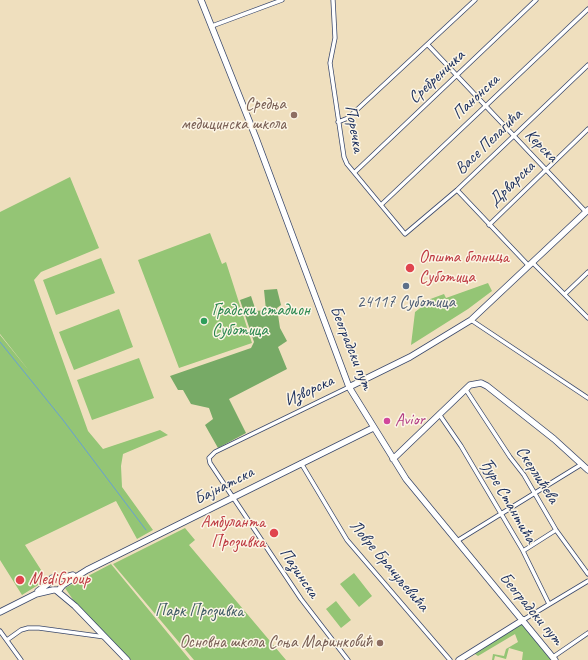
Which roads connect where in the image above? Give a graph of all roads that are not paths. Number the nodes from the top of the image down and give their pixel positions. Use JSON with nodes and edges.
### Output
{"nodes":[{"id":1,"x":201,"y":0,"type":"edge"},
{"id":2,"x":282,"y":0,"type":"edge"},
{"id":3,"x":333,"y":0,"type":"edge"},
{"id":4,"x":475,"y":0,"type":"edge"},
{"id":5,"x":536,"y":0,"type":"edge"},
{"id":6,"x":588,"y":9,"type":"edge"},
{"id":7,"x":212,"y":26,"type":"junction"},
{"id":8,"x":428,"y":45,"type":"junction"},
{"id":9,"x":588,"y":65,"type":"edge"},
{"id":10,"x":457,"y":76,"type":"junction"},
{"id":11,"x":485,"y":106,"type":"junction"},
{"id":12,"x":338,"y":122,"type":"junction"},
{"id":13,"x":588,"y":129,"type":"edge"},
{"id":14,"x":514,"y":136,"type":"junction"},
{"id":15,"x":547,"y":169,"type":"junction"},
{"id":16,"x":355,"y":172,"type":"junction"},
{"id":17,"x":457,"y":190,"type":"junction"},
{"id":18,"x":382,"y":204,"type":"junction"},
{"id":19,"x":587,"y":211,"type":"edge"},
{"id":20,"x":489,"y":225,"type":"junction"},
{"id":21,"x":405,"y":234,"type":"joint"},
{"id":22,"x":531,"y":264,"type":"junction"},
{"id":23,"x":588,"y":272,"type":"edge"},
{"id":24,"x":565,"y":294,"type":"junction"},
{"id":25,"x":588,"y":318,"type":"edge"},
{"id":26,"x":471,"y":320,"type":"junction"},
{"id":27,"x":349,"y":387,"type":"junction"},
{"id":28,"x":466,"y":390,"type":"junction"},
{"id":29,"x":588,"y":398,"type":"edge"},
{"id":30,"x":439,"y":414,"type":"junction"},
{"id":31,"x":373,"y":428,"type":"junction"},
{"id":32,"x":392,"y":458,"type":"junction"},
{"id":33,"x":301,"y":463,"type":"junction"},
{"id":34,"x":582,"y":464,"type":"junction"},
{"id":35,"x":588,"y":470,"type":"edge"},
{"id":36,"x":535,"y":494,"type":"junction"},
{"id":37,"x":234,"y":496,"type":"junction"},
{"id":38,"x":502,"y":515,"type":"junction"},
{"id":39,"x":556,"y":530,"type":"junction"},
{"id":40,"x":456,"y":542,"type":"junction"},
{"id":41,"x":523,"y":551,"type":"junction"},
{"id":42,"x":87,"y":570,"type":"junction"},
{"id":43,"x":588,"y":574,"type":"edge"},
{"id":44,"x":60,"y":578,"type":"junction"},
{"id":45,"x":588,"y":581,"type":"edge"},
{"id":46,"x":49,"y":583,"type":"junction"},
{"id":47,"x":63,"y":585,"type":"junction"},
{"id":48,"x":55,"y":590,"type":"junction"},
{"id":49,"x":25,"y":600,"type":"junction"},
{"id":50,"x":549,"y":604,"type":"junction"},
{"id":51,"x":75,"y":606,"type":"junction"},
{"id":52,"x":0,"y":612,"type":"edge"},
{"id":53,"x":522,"y":620,"type":"junction"},
{"id":54,"x":0,"y":631,"type":"edge"},
{"id":55,"x":588,"y":633,"type":"edge"},
{"id":56,"x":105,"y":637,"type":"junction"},
{"id":57,"x":7,"y":640,"type":"junction"},
{"id":58,"x":124,"y":659,"type":"edge"},
{"id":59,"x":554,"y":659,"type":"edge"},
{"id":60,"x":21,"y":660,"type":"edge"},
{"id":61,"x":348,"y":660,"type":"edge"},
{"id":62,"x":450,"y":660,"type":"edge"},
{"id":63,"x":459,"y":660,"type":"edge"}],
"edges":[{"from":1,"to":7,"type":"main road","name":"Београдски пут"},
{"from":2,"to":7,"type":"street"},
{"from":3,"to":12,"type":"street","name":"Поречка"},
{"from":4,"to":8,"type":"street"},
{"from":5,"to":10,"type":"street","name":"Сребреничка"},
{"from":6,"to":11,"type":"street","name":"Панонска"},
{"from":7,"to":27,"type":"main road","name":"Београдски пут"},
{"from":8,"to":10,"type":"street","name":"Керска"},
{"from":8,"to":12,"type":"street"},
{"from":9,"to":14,"type":"street","name":"Васе Пелагића"},
{"from":10,"to":11,"type":"street","name":"Керска"},
{"from":10,"to":16,"type":"street","name":"Сребреничка"},
{"from":11,"to":14,"type":"street","name":"Керска"},
{"from":11,"to":18,"type":"street","name":"Панонска"},
{"from":12,"to":16,"type":"street","name":"Поречка"},
{"from":13,"to":15,"type":"street","name":"Дрварска"},
{"from":14,"to":15,"type":"street","name":"Керска"},
{"from":14,"to":17,"type":"street","name":"Васе Пелагића"},
{"from":15,"to":19,"type":"street","name":"Керска"},
{"from":15,"to":20,"type":"street","name":"Дрварска"},
{"from":16,"to":18,"type":"street","name":"Поречка"},
{"from":17,"to":20,"type":"street"},
{"from":17,"to":21,"type":"street","name":"Васе Пелагића"},
{"from":18,"to":21,"type":"street","name":"Поречка"},
{"from":19,"to":22,"type":"main road","name":"Изворска"},
{"from":20,"to":22,"type":"street"},
{"from":22,"to":24,"type":"street"},
{"from":22,"to":26,"type":"main road","name":"Изворска"},
{"from":23,"to":24,"type":"street"},
{"from":24,"to":25,"type":"street"},
{"from":26,"to":27,"type":"main road","name":"Изворска"},
{"from":26,"to":29,"type":"street"},
{"from":27,"to":31,"type":"main road","name":"Београдски пут"},
{"from":27,"to":37,"type":"street","name":"Изворска"},
{"from":28,"to":30,"type":"main road"},
{"from":28,"to":34,"type":"main road"},
{"from":28,"to":36,"type":"street","name":"Скерлићева"},
{"from":30,"to":32,"type":"main road"},
{"from":30,"to":38,"type":"street","name":"Ђуре Стантића"},
{"from":31,"to":32,"type":"main road","name":"Београдски пут"},
{"from":31,"to":33,"type":"main road","name":"Бајнатска"},
{"from":32,"to":40,"type":"main road","name":"Београдски пут"},
{"from":33,"to":37,"type":"main road","name":"Бајнатска"},
{"from":33,"to":62,"type":"street","name":"Ловре Брачуљевића"},
{"from":34,"to":35,"type":"main road"},
{"from":34,"to":36,"type":"street"},
{"from":36,"to":38,"type":"street"},
{"from":36,"to":39,"type":"street","name":"Скерлићева"},
{"from":37,"to":42,"type":"main road","name":"Бајнатска"},
{"from":37,"to":61,"type":"street","name":"Пазинска"},
{"from":38,"to":40,"type":"street"},
{"from":38,"to":41,"type":"street","name":"Ђуре Стантића"},
{"from":39,"to":41,"type":"street"},
{"from":39,"to":43,"type":"street","name":"Скерлићева"},
{"from":40,"to":53,"type":"main road","name":"Београдски пут"},
{"from":41,"to":50,"type":"street","name":"Ђуре Стантића"},
{"from":42,"to":44,"type":"main road","name":"Бајнатска"},
{"from":42,"to":47,"type":"main road","name":"Бајнатска"},
{"from":44,"to":46,"type":"main road","name":"Бајнатска"},
{"from":44,"to":47,"type":"main road"},
{"from":45,"to":50,"type":"street"},
{"from":46,"to":48,"type":"main road"},
{"from":46,"to":49,"type":"main road","name":"Бајнатска"},
{"from":47,"to":48,"type":"main road","name":"Бајнатска"},
{"from":47,"to":51,"type":"main road"},
{"from":48,"to":49,"type":"main road","name":"Бајнатска"},
{"from":48,"to":51,"type":"main road"},
{"from":49,"to":52,"type":"main road","name":"Бајнатска"},
{"from":50,"to":53,"type":"street"},
{"from":51,"to":56,"type":"main road"},
{"from":53,"to":59,"type":"main road","name":"Београдски пут"},
{"from":53,"to":63,"type":"main road"},
{"from":54,"to":57,"type":"street"},
{"from":55,"to":59,"type":"street"},
{"from":56,"to":57,"type":"street"},
{"from":56,"to":58,"type":"main road"},
{"from":57,"to":60,"type":"street"}]}
